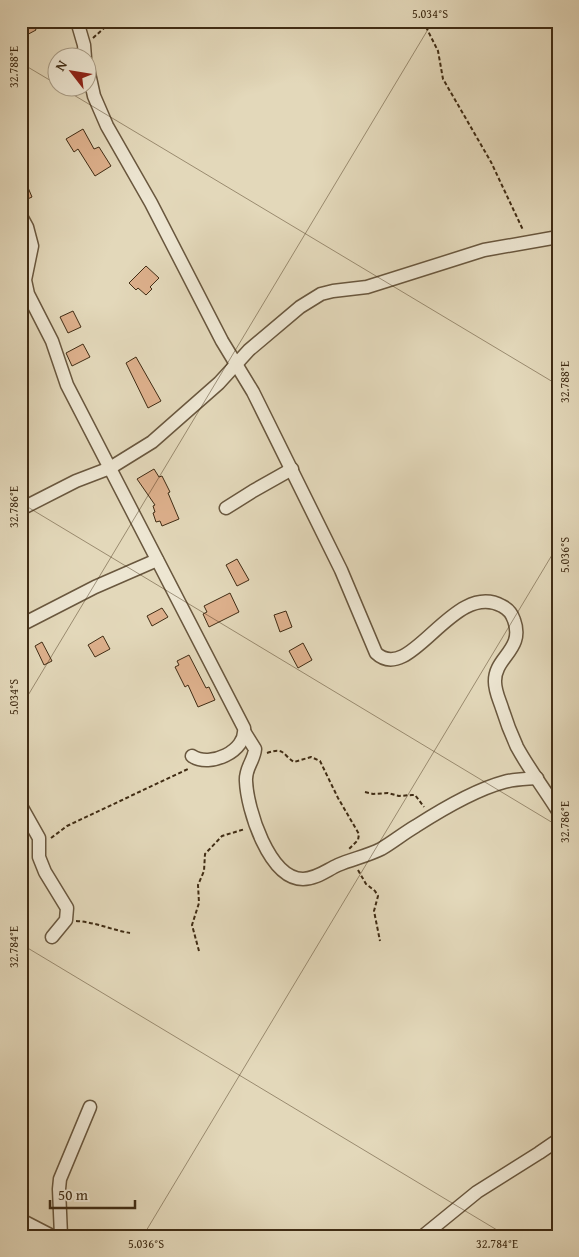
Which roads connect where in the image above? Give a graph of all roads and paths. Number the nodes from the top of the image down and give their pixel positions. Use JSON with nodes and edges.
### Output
{"nodes":[{"id":1,"x":77,"y":21,"type":"edge"},
{"id":2,"x":112,"y":21,"type":"edge"},
{"id":3,"x":423,"y":21,"type":"edge"},
{"id":4,"x":84,"y":48,"type":"edge"},
{"id":5,"x":88,"y":48,"type":"edge"},
{"id":6,"x":95,"y":98,"type":"edge"},
{"id":7,"x":21,"y":216,"type":"edge"},
{"id":8,"x":558,"y":237,"type":"edge"},
{"id":9,"x":527,"y":242,"type":"junction"},
{"id":10,"x":236,"y":362,"type":"junction"},
{"id":11,"x":110,"y":468,"type":"junction"},
{"id":12,"x":292,"y":469,"type":"junction"},
{"id":13,"x":226,"y":508,"type":"dead end"},
{"id":14,"x":21,"y":510,"type":"edge"},
{"id":15,"x":157,"y":560,"type":"junction"},
{"id":16,"x":21,"y":625,"type":"edge"},
{"id":17,"x":245,"y":733,"type":"junction"},
{"id":18,"x":255,"y":752,"type":"junction"},
{"id":19,"x":192,"y":756,"type":"dead end"},
{"id":20,"x":205,"y":761,"type":"junction"},
{"id":21,"x":537,"y":778,"type":"junction"},
{"id":22,"x":366,"y":792,"type":"dead end"},
{"id":23,"x":21,"y":806,"type":"edge"},
{"id":24,"x":558,"y":811,"type":"edge"},
{"id":25,"x":438,"y":812,"type":"junction"},
{"id":26,"x":255,"y":826,"type":"junction"},
{"id":27,"x":39,"y":846,"type":"junction"},
{"id":28,"x":351,"y":860,"type":"junction"},
{"id":29,"x":66,"y":920,"type":"junction"},
{"id":30,"x":130,"y":934,"type":"dead end"},
{"id":31,"x":52,"y":937,"type":"dead end"},
{"id":32,"x":380,"y":942,"type":"dead end"},
{"id":33,"x":200,"y":951,"type":"dead end"},
{"id":34,"x":90,"y":1107,"type":"dead end"},
{"id":35,"x":558,"y":1140,"type":"edge"},
{"id":36,"x":21,"y":1220,"type":"edge"},
{"id":37,"x":52,"y":1236,"type":"edge"},
{"id":38,"x":61,"y":1236,"type":"edge"},
{"id":39,"x":423,"y":1236,"type":"edge"}],
"edges":[{"from":1,"to":4,"type":"street"},
{"from":2,"to":5,"type":"path"},
{"from":3,"to":9,"type":"path"},
{"from":6,"to":10,"type":"street"},
{"from":7,"to":11,"type":"street"},
{"from":8,"to":9,"type":"street"},
{"from":9,"to":10,"type":"street"},
{"from":10,"to":11,"type":"street"},
{"from":10,"to":12,"type":"street"},
{"from":11,"to":14,"type":"street"},
{"from":11,"to":15,"type":"street"},
{"from":12,"to":13,"type":"street"},
{"from":12,"to":21,"type":"street"},
{"from":15,"to":16,"type":"street"},
{"from":15,"to":17,"type":"street"},
{"from":17,"to":18,"type":"street"},
{"from":17,"to":20,"type":"street"},
{"from":18,"to":26,"type":"street"},
{"from":18,"to":28,"type":"path"},
{"from":19,"to":20,"type":"street"},
{"from":20,"to":27,"type":"path"},
{"from":21,"to":24,"type":"street"},
{"from":21,"to":25,"type":"street"},
{"from":22,"to":25,"type":"path"},
{"from":23,"to":27,"type":"street"},
{"from":25,"to":28,"type":"street"},
{"from":26,"to":28,"type":"street"},
{"from":26,"to":33,"type":"path"},
{"from":27,"to":29,"type":"street"},
{"from":28,"to":32,"type":"path"},
{"from":29,"to":30,"type":"path"},
{"from":29,"to":31,"type":"street"},
{"from":34,"to":38,"type":"street"},
{"from":35,"to":39,"type":"street"},
{"from":36,"to":37,"type":"street"}]}
